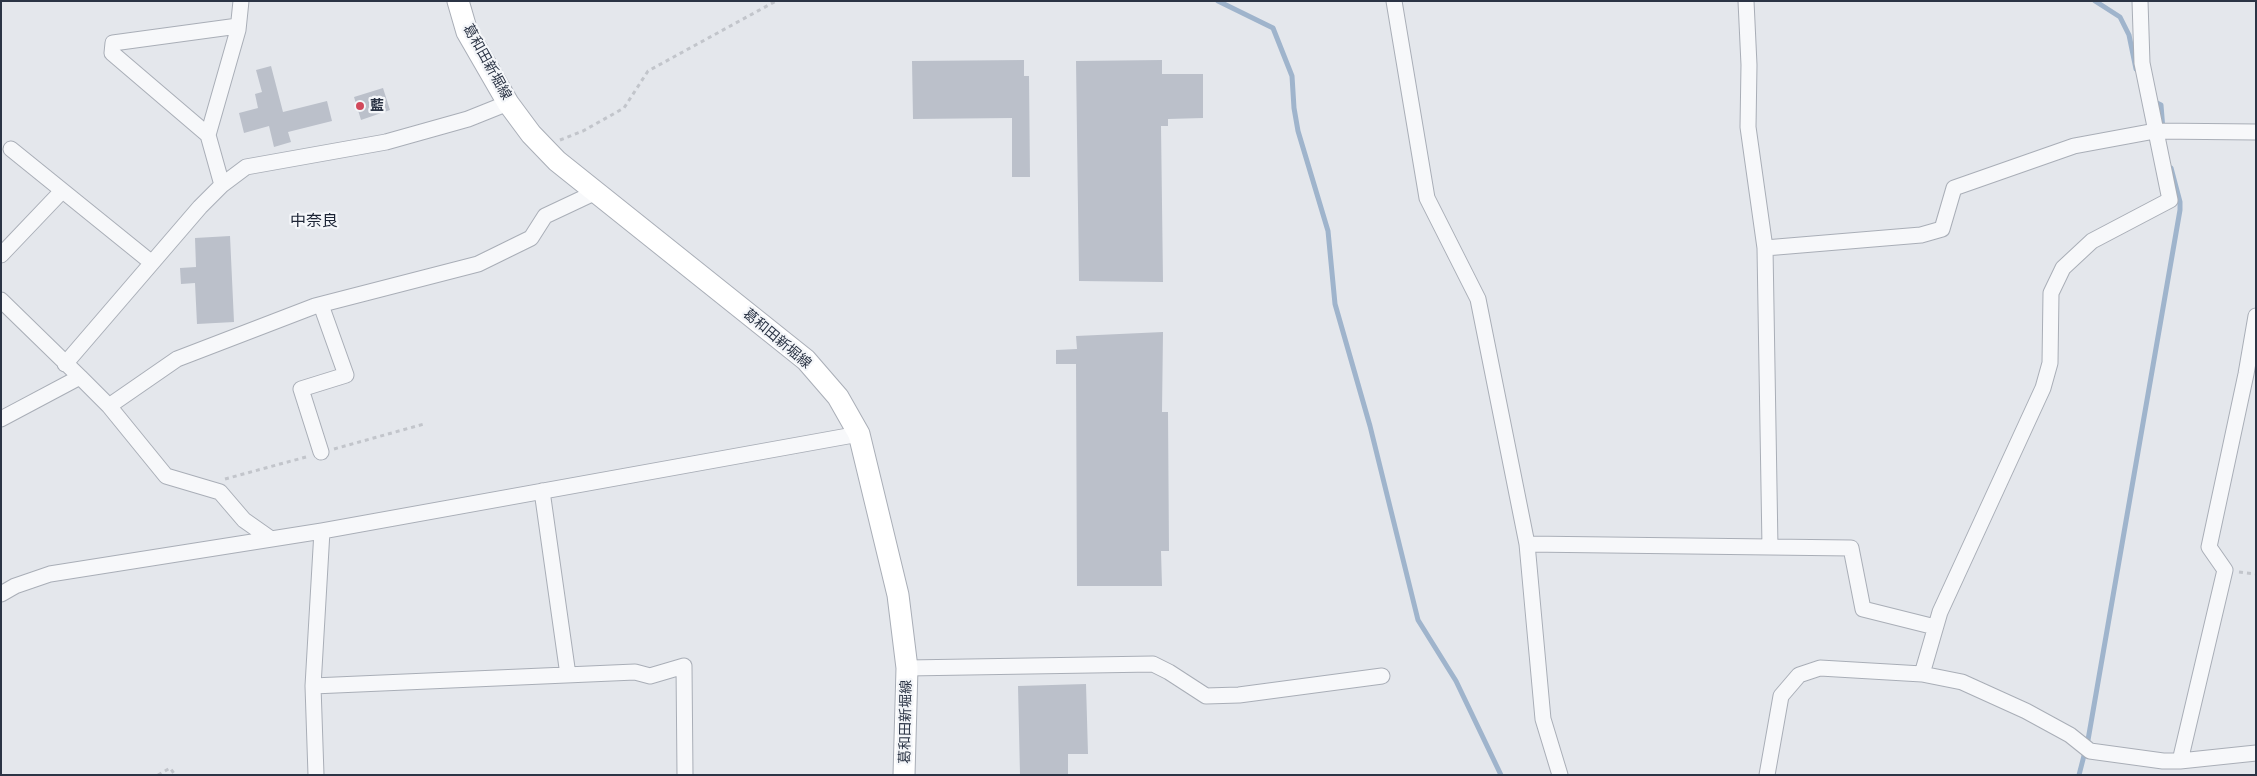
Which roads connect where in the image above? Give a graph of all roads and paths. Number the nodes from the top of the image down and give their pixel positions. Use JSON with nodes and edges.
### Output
{"nodes":[{"id":1,"x":241,"y":1,"type":"edge"},
{"id":2,"x":458,"y":1,"type":"edge"},
{"id":3,"x":776,"y":1,"type":"edge"},
{"id":4,"x":1394,"y":1,"type":"edge"},
{"id":5,"x":1746,"y":1,"type":"edge"},
{"id":6,"x":2140,"y":1,"type":"edge"},
{"id":7,"x":238,"y":26,"type":"junction"},
{"id":8,"x":508,"y":103,"type":"junction"},
{"id":9,"x":2155,"y":131,"type":"junction"},
{"id":10,"x":2256,"y":132,"type":"edge"},
{"id":11,"x":208,"y":135,"type":"junction"},
{"id":12,"x":544,"y":147,"type":"junction"},
{"id":13,"x":11,"y":149,"type":"dead end"},
{"id":14,"x":222,"y":185,"type":"junction"},
{"id":15,"x":62,"y":191,"type":"junction"},
{"id":16,"x":596,"y":192,"type":"junction"},
{"id":17,"x":1765,"y":248,"type":"junction"},
{"id":18,"x":1,"y":255,"type":"edge"},
{"id":19,"x":152,"y":263,"type":"junction"},
{"id":20,"x":1,"y":300,"type":"edge"},
{"id":21,"x":321,"y":305,"type":"junction"},
{"id":22,"x":2256,"y":316,"type":"edge"},
{"id":23,"x":65,"y":364,"type":"junction"},
{"id":24,"x":2251,"y":376,"type":"edge"},
{"id":25,"x":80,"y":377,"type":"junction"},
{"id":26,"x":109,"y":406,"type":"junction"},
{"id":27,"x":1,"y":419,"type":"edge"},
{"id":28,"x":859,"y":434,"type":"junction"},
{"id":29,"x":321,"y":452,"type":"dead end"},
{"id":30,"x":542,"y":491,"type":"junction"},
{"id":31,"x":322,"y":531,"type":"junction"},
{"id":32,"x":271,"y":539,"type":"junction"},
{"id":33,"x":1527,"y":544,"type":"junction"},
{"id":34,"x":1770,"y":547,"type":"junction"},
{"id":35,"x":1,"y":594,"type":"edge"},
{"id":36,"x":1936,"y":627,"type":"junction"},
{"id":37,"x":907,"y":668,"type":"junction"},
{"id":38,"x":1922,"y":674,"type":"junction"},
{"id":39,"x":568,"y":675,"type":"junction"},
{"id":40,"x":1382,"y":676,"type":"dead end"},
{"id":41,"x":313,"y":686,"type":"junction"},
{"id":42,"x":2256,"y":753,"type":"edge"},
{"id":43,"x":2180,"y":761,"type":"junction"},
{"id":44,"x":2161,"y":768,"type":"edge"},
{"id":45,"x":158,"y":775,"type":"edge"},
{"id":46,"x":175,"y":775,"type":"edge"},
{"id":47,"x":316,"y":775,"type":"edge"},
{"id":48,"x":685,"y":775,"type":"edge"},
{"id":49,"x":904,"y":775,"type":"edge"},
{"id":50,"x":1560,"y":775,"type":"edge"},
{"id":51,"x":1767,"y":775,"type":"edge"}],
"edges":[{"from":1,"to":7,"type":"street"},
{"from":2,"to":8,"type":"main road","name":"葛和田新堀線"},
{"from":3,"to":12,"type":"path"},
{"from":4,"to":33,"type":"street"},
{"from":5,"to":17,"type":"street"},
{"from":6,"to":9,"type":"street"},
{"from":7,"to":11,"type":"street"},
{"from":7,"to":11,"type":"street"},
{"from":8,"to":12,"type":"main road","name":"葛和田新堀線"},
{"from":8,"to":14,"type":"street"},
{"from":9,"to":10,"type":"street"},
{"from":9,"to":17,"type":"street"},
{"from":9,"to":36,"type":"street"},
{"from":11,"to":14,"type":"street"},
{"from":12,"to":16,"type":"main road","name":"葛和田新堀線"},
{"from":13,"to":15,"type":"street"},
{"from":14,"to":19,"type":"street"},
{"from":15,"to":18,"type":"street"},
{"from":15,"to":19,"type":"street"},
{"from":16,"to":21,"type":"street"},
{"from":16,"to":28,"type":"main road","name":"葛和田新堀線"},
{"from":17,"to":34,"type":"street"},
{"from":19,"to":23,"type":"street"},
{"from":20,"to":23,"type":"street"},
{"from":21,"to":26,"type":"street"},
{"from":21,"to":29,"type":"street"},
{"from":22,"to":24,"type":"street"},
{"from":23,"to":25,"type":"street"},
{"from":24,"to":43,"type":"street"},
{"from":25,"to":26,"type":"street"},
{"from":25,"to":27,"type":"street"},
{"from":26,"to":32,"type":"street"},
{"from":28,"to":30,"type":"street"},
{"from":28,"to":37,"type":"main road","name":"葛和田新堀線"},
{"from":30,"to":31,"type":"street"},
{"from":30,"to":39,"type":"street"},
{"from":31,"to":32,"type":"street"},
{"from":31,"to":41,"type":"street"},
{"from":32,"to":35,"type":"street"},
{"from":33,"to":34,"type":"street"},
{"from":33,"to":50,"type":"street"},
{"from":34,"to":36,"type":"street"},
{"from":36,"to":38,"type":"street"},
{"from":37,"to":40,"type":"street"},
{"from":37,"to":49,"type":"main road","name":"葛和田新堀線"},
{"from":38,"to":44,"type":"street"},
{"from":38,"to":51,"type":"street"},
{"from":39,"to":41,"type":"street"},
{"from":39,"to":48,"type":"street"},
{"from":41,"to":47,"type":"street"},
{"from":42,"to":43,"type":"street"},
{"from":43,"to":44,"type":"street"},
{"from":45,"to":46,"type":"path"}]}
